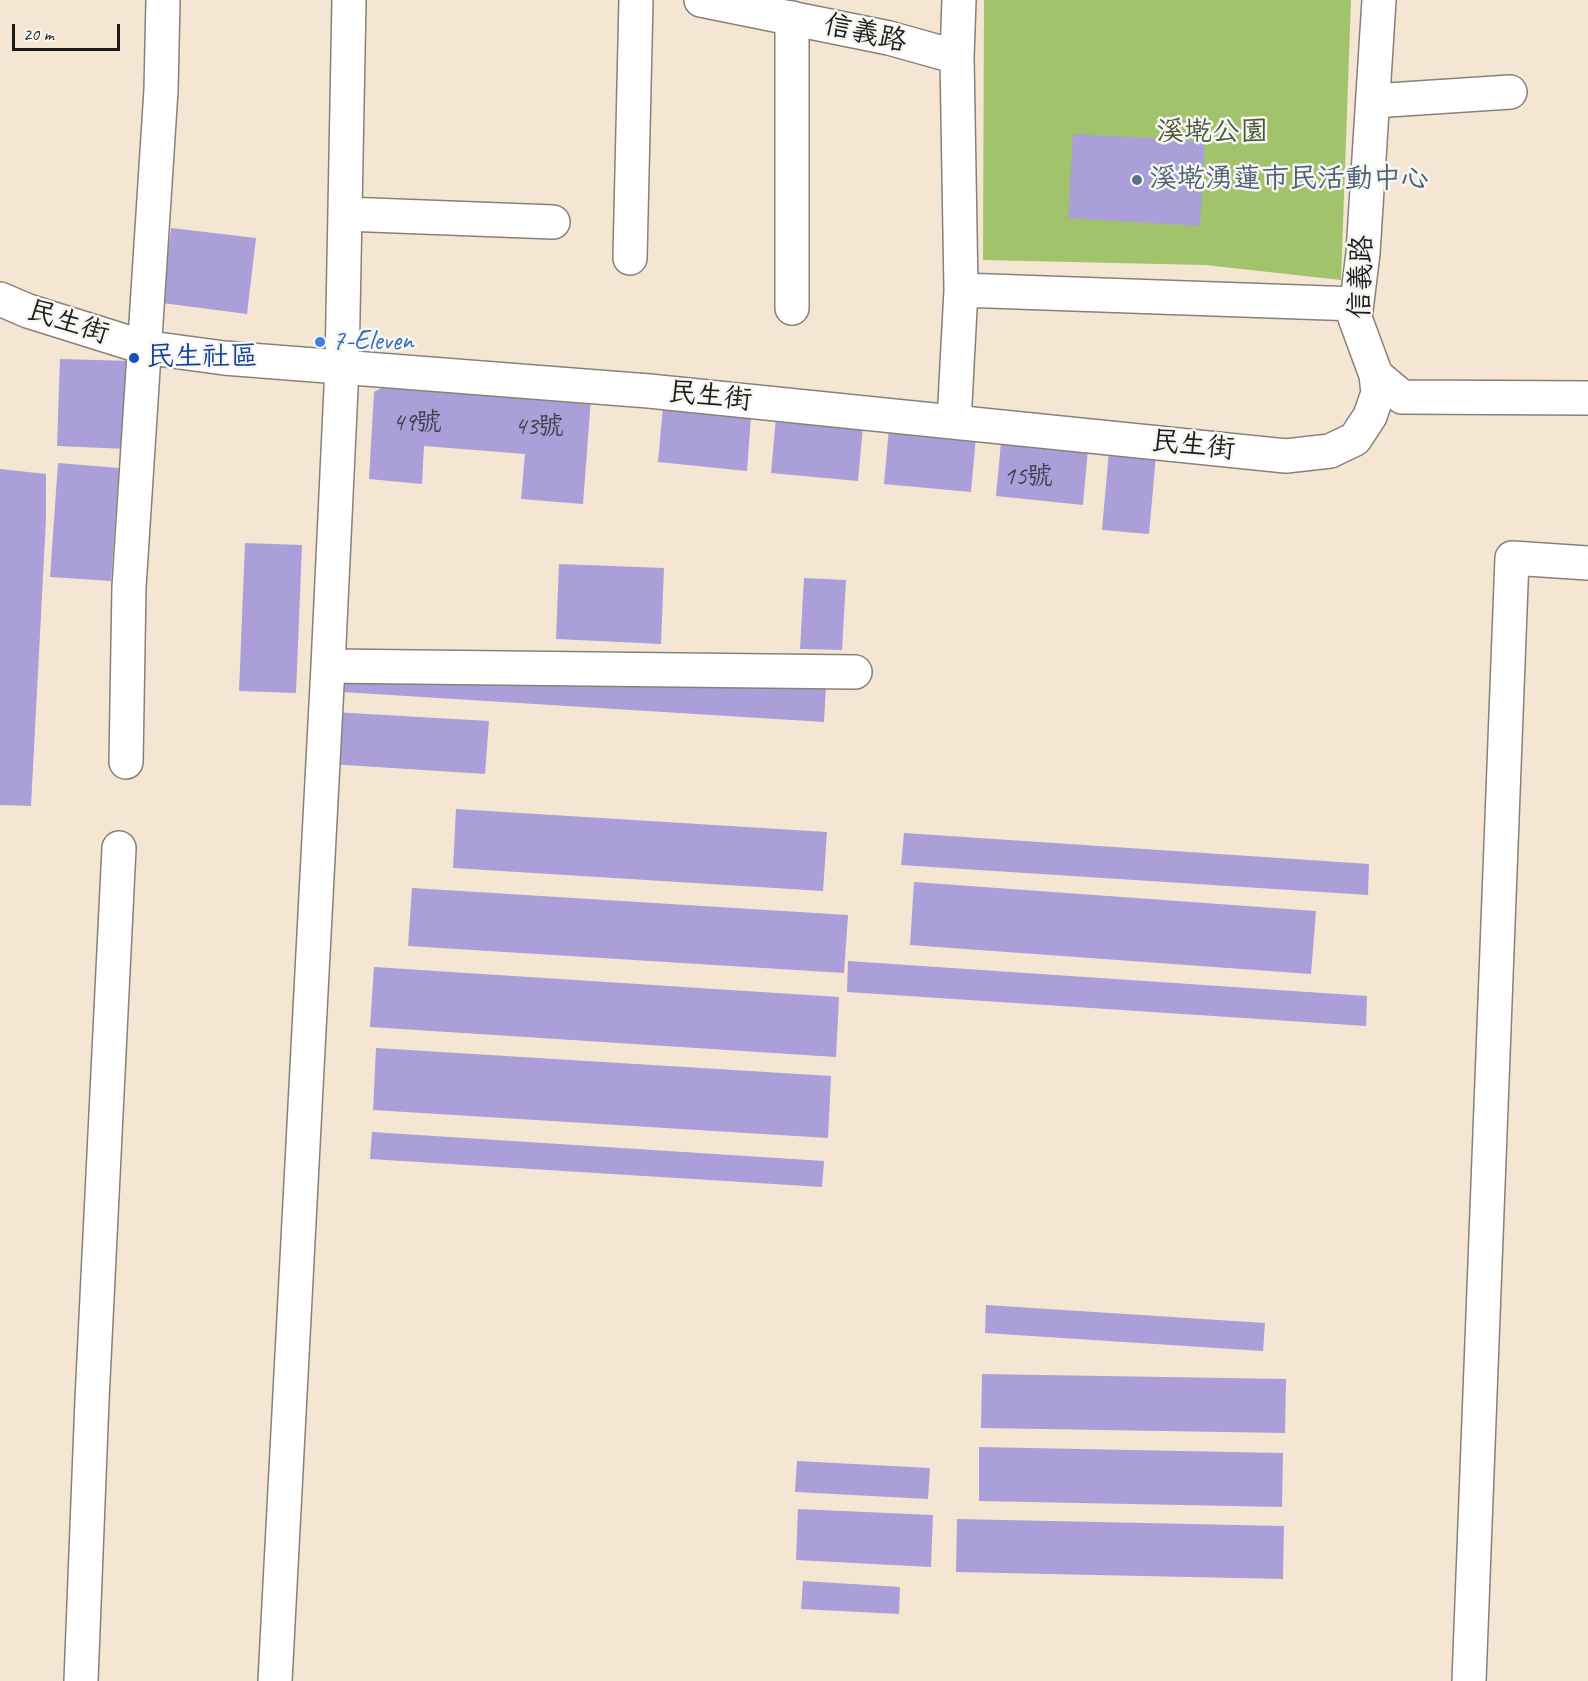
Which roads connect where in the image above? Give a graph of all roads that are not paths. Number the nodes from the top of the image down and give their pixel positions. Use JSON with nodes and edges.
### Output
{"nodes":[{"id":1,"x":163,"y":0,"type":"edge"},
{"id":2,"x":349,"y":0,"type":"edge"},
{"id":3,"x":636,"y":0,"type":"edge"},
{"id":4,"x":701,"y":0,"type":"edge"},
{"id":5,"x":959,"y":0,"type":"edge"},
{"id":6,"x":1379,"y":0,"type":"edge"},
{"id":7,"x":792,"y":18,"type":"junction"},
{"id":8,"x":957,"y":57,"type":"junction"},
{"id":9,"x":1510,"y":92,"type":"dead end"},
{"id":10,"x":1373,"y":101,"type":"junction"},
{"id":11,"x":345,"y":214,"type":"junction"},
{"id":12,"x":553,"y":222,"type":"dead end"},
{"id":13,"x":630,"y":258,"type":"dead end"},
{"id":14,"x":962,"y":290,"type":"junction"},
{"id":15,"x":0,"y":299,"type":"edge"},
{"id":16,"x":1356,"y":304,"type":"junction"},
{"id":17,"x":792,"y":308,"type":"dead end"},
{"id":18,"x":143,"y":347,"type":"junction"},
{"id":19,"x":342,"y":367,"type":"junction"},
{"id":20,"x":1376,"y":375,"type":"junction"},
{"id":21,"x":1588,"y":398,"type":"edge"},
{"id":22,"x":954,"y":422,"type":"junction"},
{"id":23,"x":1588,"y":563,"type":"edge"},
{"id":24,"x":328,"y":666,"type":"junction"},
{"id":25,"x":855,"y":672,"type":"dead end"},
{"id":26,"x":126,"y":762,"type":"dead end"},
{"id":27,"x":119,"y":848,"type":"dead end"},
{"id":28,"x":81,"y":1681,"type":"edge"},
{"id":29,"x":275,"y":1681,"type":"edge"},
{"id":30,"x":1469,"y":1681,"type":"edge"}],
"edges":[{"from":1,"to":18,"type":"street"},
{"from":2,"to":11,"type":"street"},
{"from":3,"to":13,"type":"street"},
{"from":4,"to":7,"type":"street","name":"信義路"},
{"from":5,"to":8,"type":"street"},
{"from":6,"to":10,"type":"street","name":"信義路"},
{"from":7,"to":8,"type":"street","name":"信義路"},
{"from":7,"to":17,"type":"street"},
{"from":8,"to":14,"type":"street"},
{"from":9,"to":10,"type":"street"},
{"from":10,"to":16,"type":"street","name":"信義路"},
{"from":11,"to":12,"type":"street"},
{"from":11,"to":19,"type":"street"},
{"from":14,"to":16,"type":"street"},
{"from":14,"to":22,"type":"street"},
{"from":15,"to":18,"type":"street","name":"民生街"},
{"from":16,"to":20,"type":"street","name":"信義路"},
{"from":18,"to":19,"type":"street","name":"民生街"},
{"from":18,"to":26,"type":"street"},
{"from":19,"to":22,"type":"street","name":"民生街"},
{"from":19,"to":24,"type":"street"},
{"from":20,"to":21,"type":"street","name":"信義路"},
{"from":20,"to":22,"type":"street","name":"民生街"},
{"from":23,"to":30,"type":"street"},
{"from":24,"to":25,"type":"street"},
{"from":24,"to":29,"type":"street"},
{"from":27,"to":28,"type":"street"}]}
